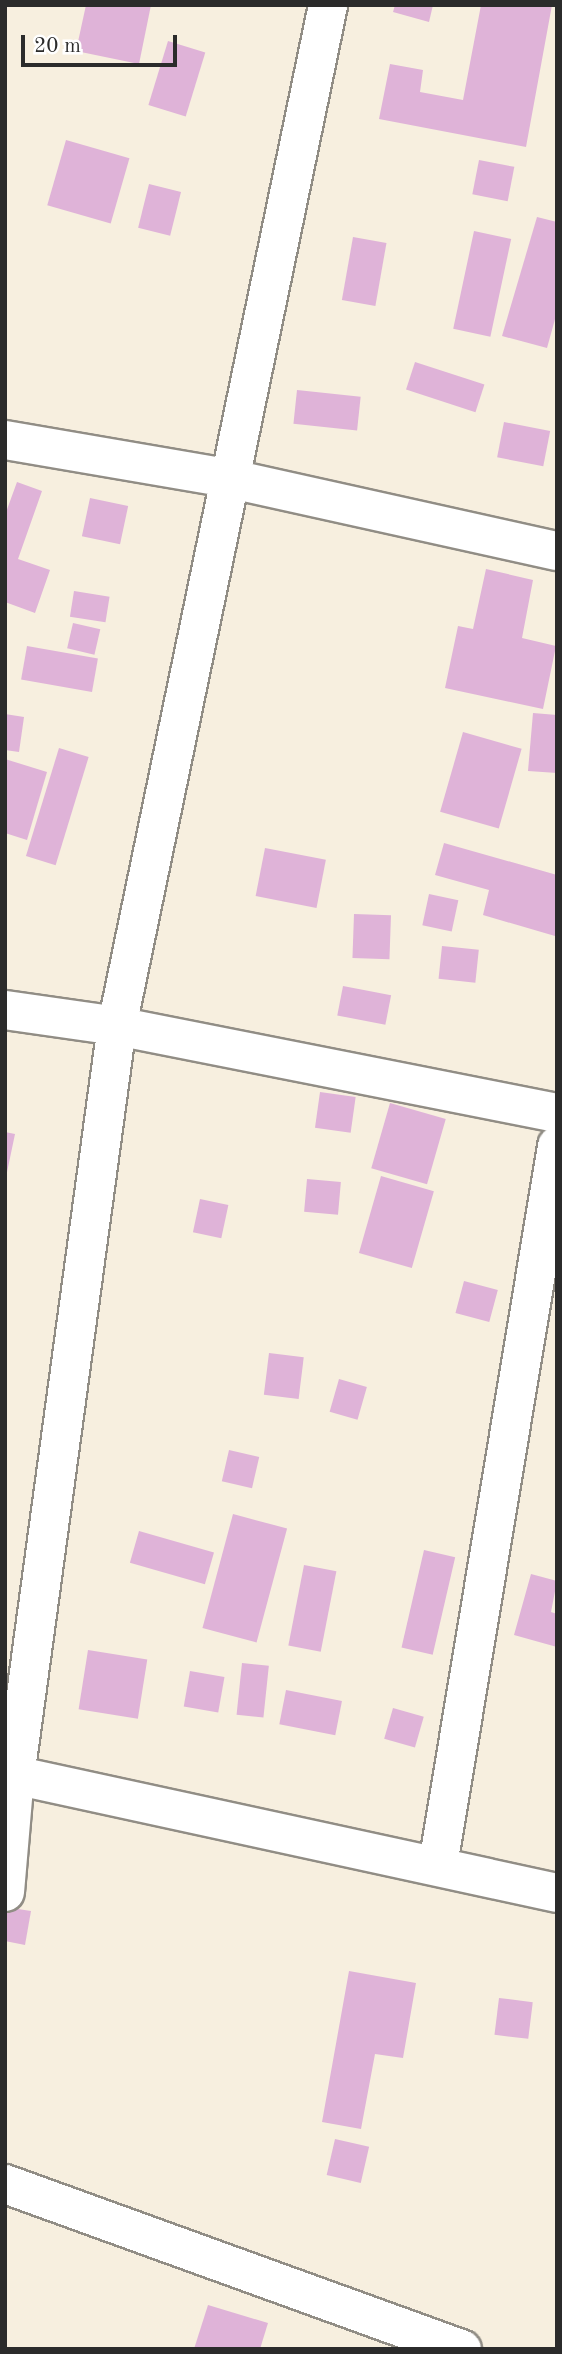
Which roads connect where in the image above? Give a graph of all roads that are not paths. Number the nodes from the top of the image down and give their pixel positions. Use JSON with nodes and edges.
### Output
{"nodes":[{"id":1,"x":328,"y":5,"type":"edge"},
{"id":2,"x":5,"y":440,"type":"edge"},
{"id":3,"x":227,"y":478,"type":"junction"},
{"id":4,"x":557,"y":551,"type":"edge"},
{"id":5,"x":5,"y":1010,"type":"edge"},
{"id":6,"x":117,"y":1026,"type":"junction"},
{"id":7,"x":557,"y":1112,"type":"edge"},
{"id":8,"x":557,"y":1146,"type":"edge"},
{"id":9,"x":10,"y":1774,"type":"edge"},
{"id":10,"x":438,"y":1865,"type":"junction"},
{"id":11,"x":5,"y":1892,"type":"edge"},
{"id":12,"x":557,"y":1893,"type":"edge"},
{"id":13,"x":5,"y":2184,"type":"edge"},
{"id":14,"x":462,"y":2349,"type":"edge"}],
"edges":[{"from":1,"to":3,"type":"street"},
{"from":2,"to":3,"type":"street"},
{"from":3,"to":4,"type":"street"},
{"from":3,"to":6,"type":"street"},
{"from":5,"to":6,"type":"street"},
{"from":6,"to":7,"type":"street"},
{"from":6,"to":9,"type":"street"},
{"from":8,"to":10,"type":"street"},
{"from":9,"to":10,"type":"street"},
{"from":9,"to":11,"type":"street"},
{"from":10,"to":12,"type":"street"},
{"from":13,"to":14,"type":"street"}]}
